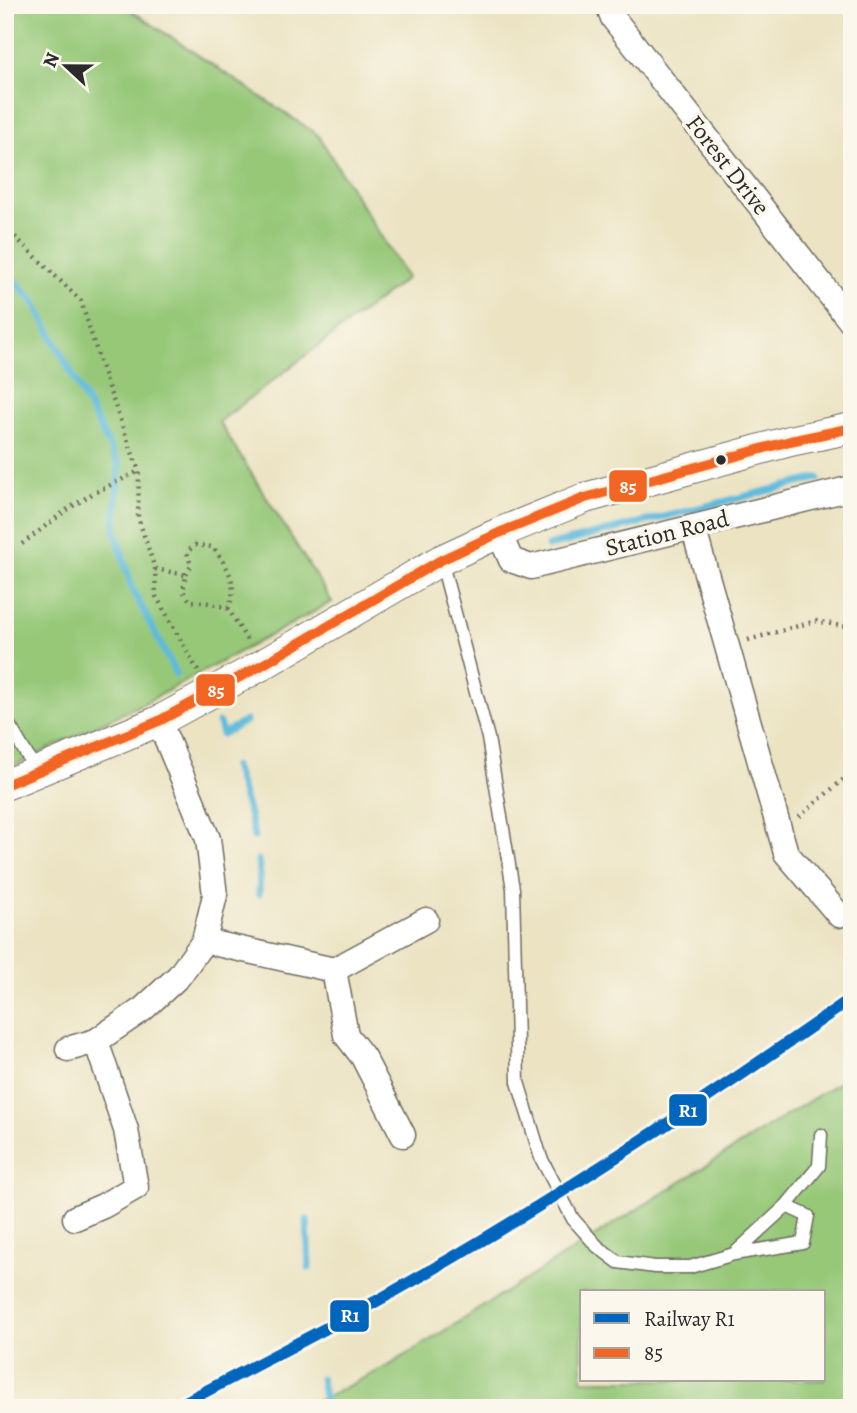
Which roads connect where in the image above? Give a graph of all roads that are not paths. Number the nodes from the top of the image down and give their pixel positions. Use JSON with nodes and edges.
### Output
{"nodes":[{"id":1,"x":608,"y":5,"type":"edge"},
{"id":2,"x":852,"y":323,"type":"edge"},
{"id":3,"x":852,"y":428,"type":"edge"},
{"id":4,"x":852,"y":488,"type":"edge"},
{"id":5,"x":693,"y":527,"type":"junction"},
{"id":6,"x":499,"y":533,"type":"junction"},
{"id":7,"x":440,"y":560,"type":"junction"},
{"id":8,"x":5,"y":718,"type":"edge"},
{"id":9,"x":159,"y":721,"type":"junction"},
{"id":10,"x":37,"y":773,"type":"junction"},
{"id":11,"x":5,"y":785,"type":"edge"},
{"id":12,"x":839,"y":915,"type":"dead end"},
{"id":13,"x":426,"y":920,"type":"dead end"},
{"id":14,"x":204,"y":941,"type":"junction"},
{"id":15,"x":334,"y":970,"type":"junction"},
{"id":16,"x":96,"y":1041,"type":"junction"},
{"id":17,"x":68,"y":1049,"type":"dead end"},
{"id":18,"x":403,"y":1135,"type":"dead end"},
{"id":19,"x":821,"y":1135,"type":"dead end"},
{"id":20,"x":786,"y":1206,"type":"junction"},
{"id":21,"x":75,"y":1218,"type":"dead end"},
{"id":22,"x":734,"y":1254,"type":"junction"}],
"edges":[{"from":1,"to":2,"type":"street","name":"Forest Drive"},
{"from":3,"to":6,"type":"street"},
{"from":4,"to":5,"type":"street","name":"Station Road"},
{"from":5,"to":6,"type":"street","name":"Station Road"},
{"from":5,"to":12,"type":"street"},
{"from":6,"to":7,"type":"street"},
{"from":7,"to":9,"type":"street"},
{"from":7,"to":22,"type":"lane"},
{"from":8,"to":10,"type":"lane"},
{"from":9,"to":10,"type":"street"},
{"from":9,"to":14,"type":"street"},
{"from":10,"to":11,"type":"street"},
{"from":13,"to":15,"type":"street"},
{"from":14,"to":15,"type":"street"},
{"from":14,"to":16,"type":"street"},
{"from":15,"to":18,"type":"street"},
{"from":16,"to":17,"type":"street"},
{"from":16,"to":21,"type":"street"},
{"from":19,"to":20,"type":"lane"},
{"from":20,"to":22,"type":"lane"},
{"from":20,"to":22,"type":"lane"}]}
